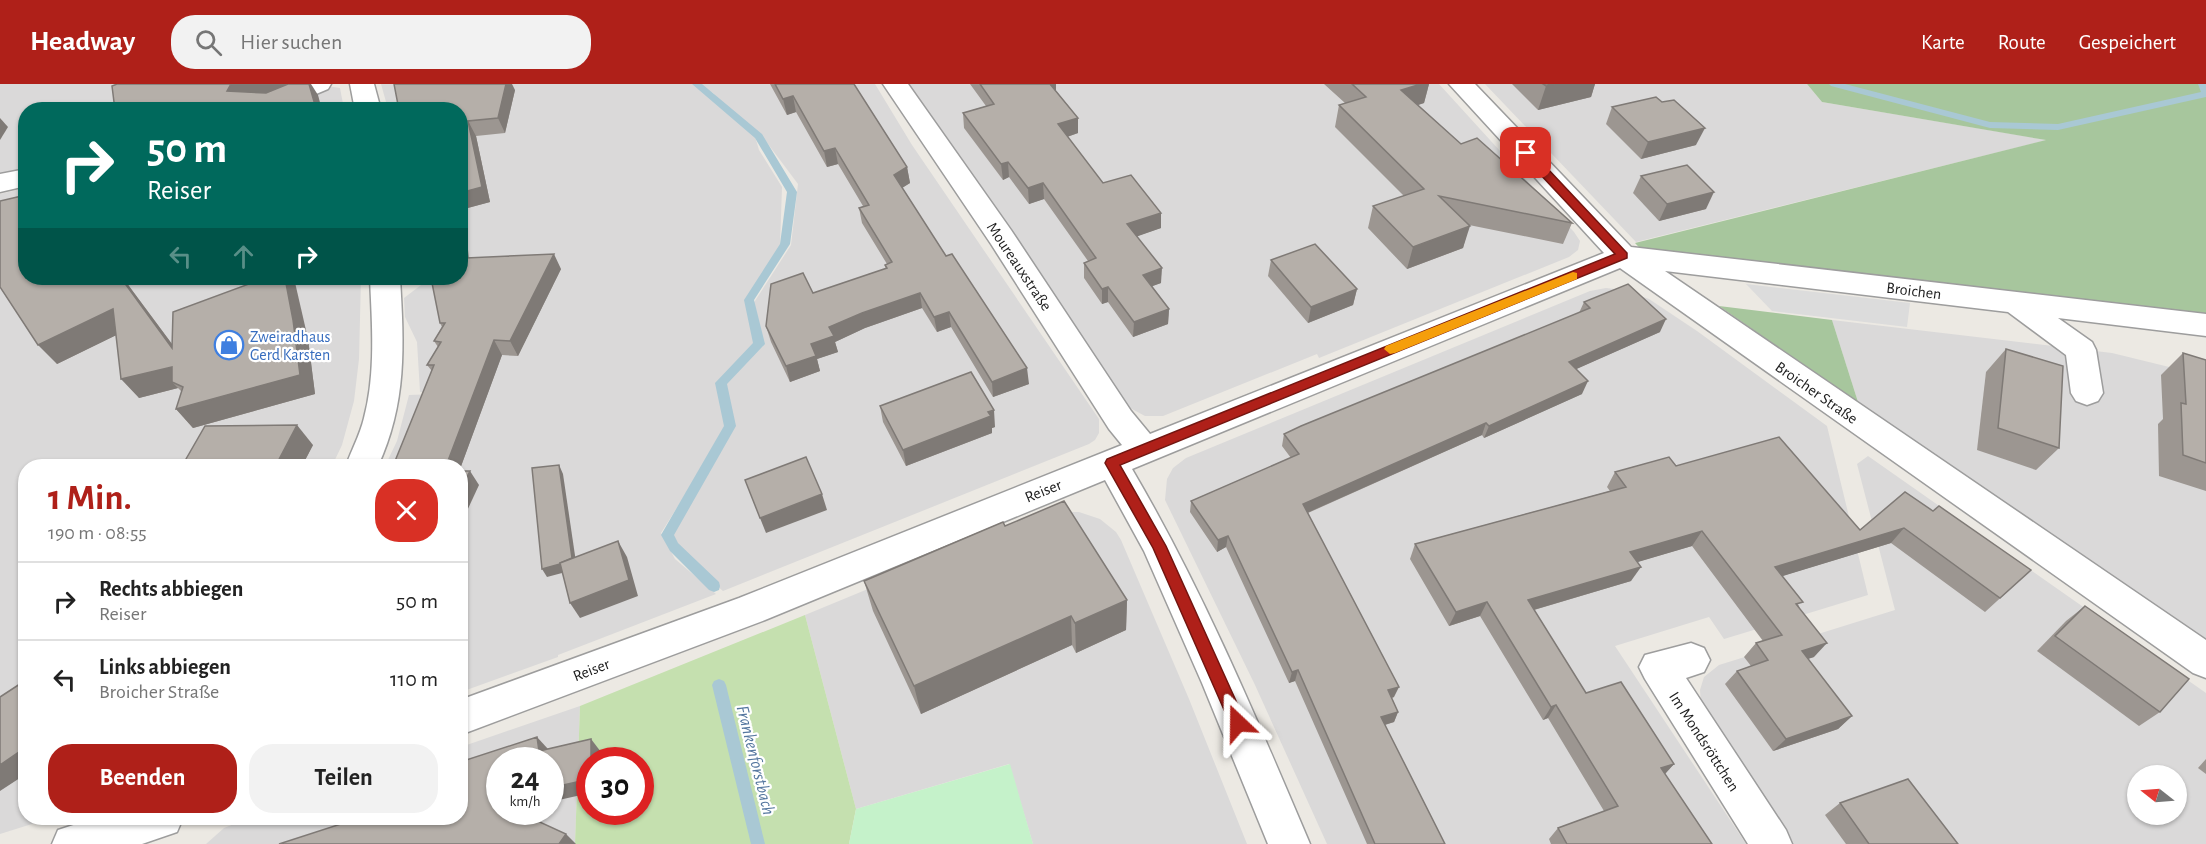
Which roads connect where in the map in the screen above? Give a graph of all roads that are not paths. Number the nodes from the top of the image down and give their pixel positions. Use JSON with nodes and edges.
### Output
{"nodes":[{"id":1,"x":319,"y":84,"type":"edge"},
{"id":2,"x":362,"y":84,"type":"edge"},
{"id":3,"x":895,"y":84,"type":"edge"},
{"id":4,"x":1461,"y":84,"type":"edge"},
{"id":5,"x":275,"y":102,"type":"edge"},
{"id":6,"x":366,"y":102,"type":"edge"},
{"id":7,"x":18,"y":179,"type":"edge"},
{"id":8,"x":0,"y":183,"type":"edge"},
{"id":9,"x":1623,"y":256,"type":"junction"},
{"id":10,"x":385,"y":285,"type":"edge"},
{"id":11,"x":2013,"y":302,"type":"junction"},
{"id":12,"x":2206,"y":325,"type":"edge"},
{"id":13,"x":2087,"y":393,"type":"dead end"},
{"id":14,"x":1127,"y":456,"type":"junction"},
{"id":15,"x":365,"y":459,"type":"edge"},
{"id":16,"x":1690,"y":660,"type":"dead end"},
{"id":17,"x":2206,"y":661,"type":"edge"},
{"id":18,"x":468,"y":715,"type":"edge"},
{"id":19,"x":138,"y":825,"type":"edge"},
{"id":20,"x":167,"y":825,"type":"edge"},
{"id":21,"x":73,"y":844,"type":"edge"},
{"id":22,"x":165,"y":844,"type":"edge"},
{"id":23,"x":1289,"y":844,"type":"edge"},
{"id":24,"x":1771,"y":844,"type":"edge"}],
"edges":[{"from":1,"to":5,"type":"street"},
{"from":2,"to":6,"type":"street"},
{"from":3,"to":14,"type":"street","name":"Moureauxstraße"},
{"from":4,"to":9,"type":"street","name":"Broicher Straße"},
{"from":7,"to":8,"type":"street"},
{"from":9,"to":11,"type":"street","name":"Broichen"},
{"from":9,"to":14,"type":"street","name":"Reiser"},
{"from":9,"to":17,"type":"street","name":"Broicher Straße"},
{"from":10,"to":15,"type":"street"},
{"from":11,"to":12,"type":"street","name":"Broichen"},
{"from":11,"to":13,"type":"street"},
{"from":14,"to":18,"type":"street","name":"Reiser"},
{"from":14,"to":23,"type":"street"},
{"from":16,"to":24,"type":"street","name":"Im Mondsröttchen"},
{"from":19,"to":21,"type":"street"},
{"from":20,"to":22,"type":"street"}]}
